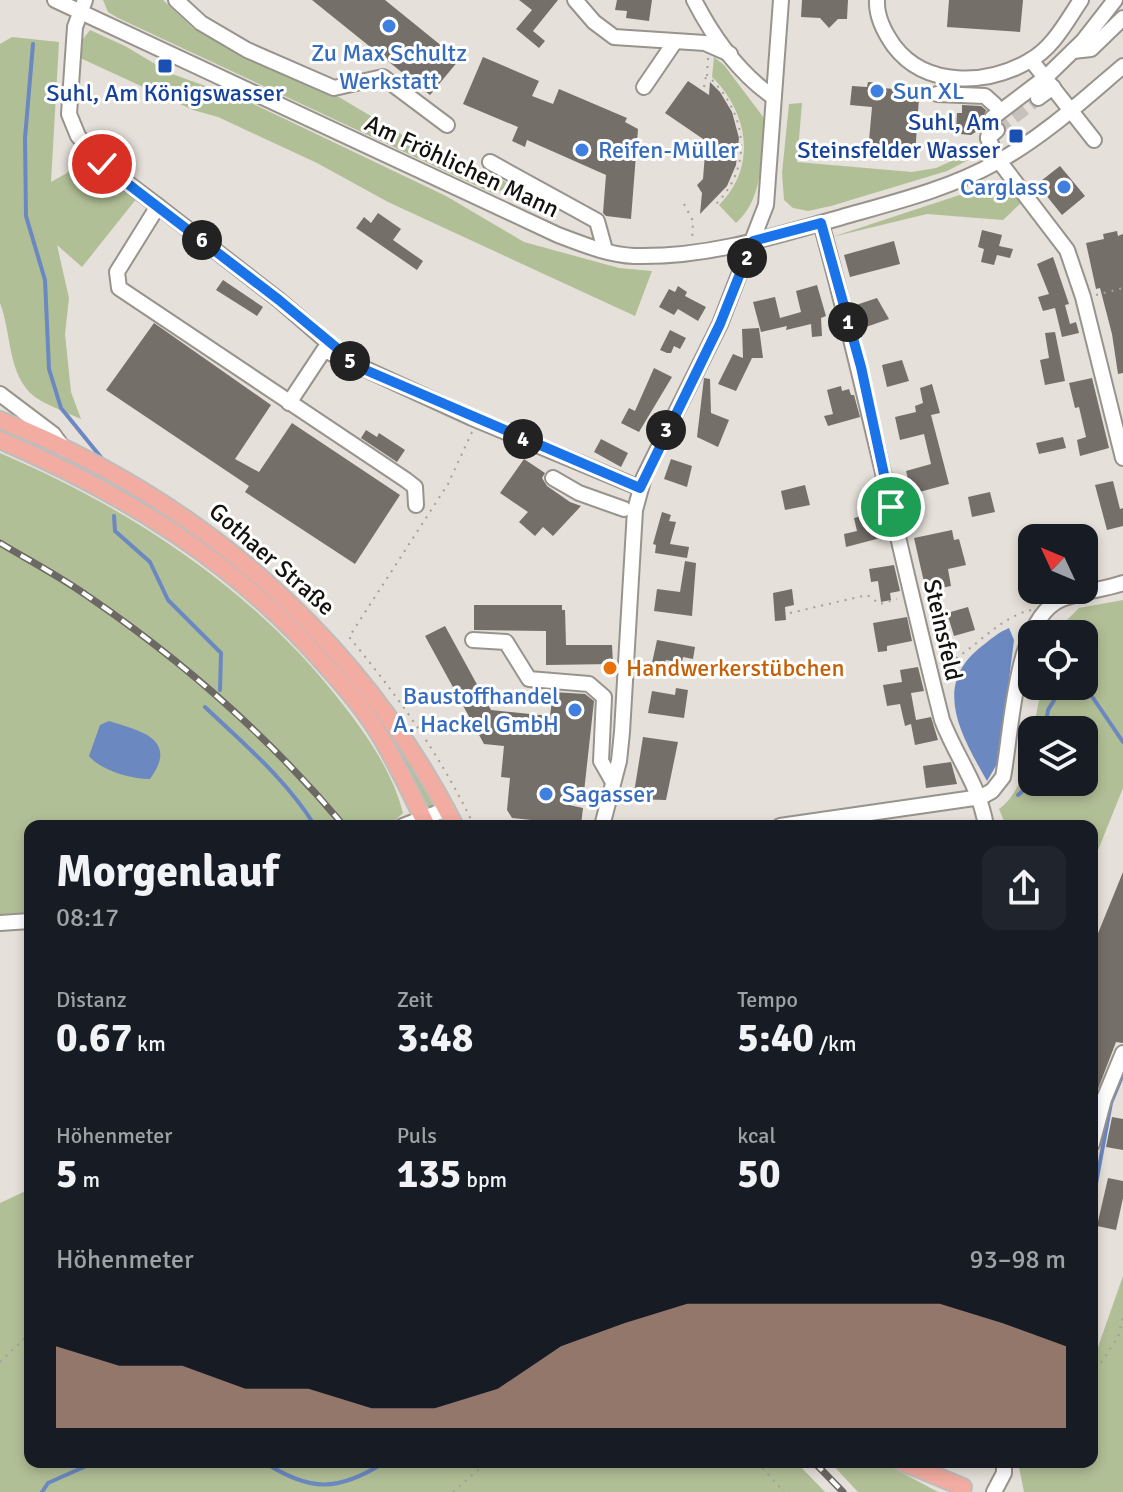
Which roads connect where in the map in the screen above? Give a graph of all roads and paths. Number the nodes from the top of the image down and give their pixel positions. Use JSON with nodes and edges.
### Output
{"nodes":[{"id":1,"x":55,"y":0,"type":"edge"},
{"id":2,"x":176,"y":0,"type":"edge"},
{"id":3,"x":575,"y":0,"type":"edge"},
{"id":4,"x":694,"y":0,"type":"edge"},
{"id":5,"x":781,"y":0,"type":"edge"},
{"id":6,"x":877,"y":0,"type":"edge"},
{"id":7,"x":1081,"y":0,"type":"edge"},
{"id":8,"x":83,"y":5,"type":"edge"},
{"id":9,"x":1118,"y":8,"type":"edge"},
{"id":10,"x":674,"y":43,"type":"junction"},
{"id":11,"x":730,"y":54,"type":"junction"},
{"id":12,"x":1123,"y":66,"type":"edge"},
{"id":13,"x":707,"y":69,"type":"dead end"},
{"id":14,"x":1042,"y":74,"type":"junction"},
{"id":15,"x":707,"y":75,"type":"junction"},
{"id":16,"x":644,"y":87,"type":"dead end"},
{"id":17,"x":704,"y":87,"type":"dead end"},
{"id":18,"x":937,"y":94,"type":"dead end"},
{"id":19,"x":773,"y":97,"type":"junction"},
{"id":20,"x":1038,"y":98,"type":"tunnel mouth"},
{"id":21,"x":1071,"y":110,"type":"junction"},
{"id":22,"x":993,"y":123,"type":"junction"},
{"id":23,"x":447,"y":125,"type":"dead end"},
{"id":24,"x":1094,"y":140,"type":"dead end"},
{"id":25,"x":999,"y":161,"type":"junction"},
{"id":26,"x":490,"y":162,"type":"dead end"},
{"id":27,"x":684,"y":204,"type":"dead end"},
{"id":28,"x":716,"y":204,"type":"dead end"},
{"id":29,"x":158,"y":206,"type":"junction"},
{"id":30,"x":821,"y":223,"type":"junction"},
{"id":31,"x":753,"y":241,"type":"junction"},
{"id":32,"x":605,"y":250,"type":"junction"},
{"id":33,"x":691,"y":254,"type":"junction"},
{"id":34,"x":1123,"y":288,"type":"edge"},
{"id":35,"x":1083,"y":297,"type":"junction"},
{"id":36,"x":348,"y":360,"type":"junction"},
{"id":37,"x":0,"y":394,"type":"edge"},
{"id":38,"x":289,"y":403,"type":"junction"},
{"id":39,"x":0,"y":420,"type":"edge"},
{"id":40,"x":477,"y":420,"type":"junction"},
{"id":41,"x":0,"y":440,"type":"edge"},
{"id":42,"x":65,"y":449,"type":"junction"},
{"id":43,"x":1123,"y":458,"type":"edge"},
{"id":44,"x":553,"y":478,"type":"dead end"},
{"id":45,"x":640,"y":488,"type":"junction"},
{"id":46,"x":416,"y":505,"type":"dead end"},
{"id":47,"x":624,"y":509,"type":"dead end"},
{"id":48,"x":1123,"y":583,"type":"edge"},
{"id":49,"x":898,"y":598,"type":"dead end"},
{"id":50,"x":1046,"y":610,"type":"junction"},
{"id":51,"x":790,"y":613,"type":"dead end"},
{"id":52,"x":473,"y":640,"type":"dead end"},
{"id":53,"x":930,"y":671,"type":"junction"},
{"id":54,"x":613,"y":782,"type":"junction"},
{"id":55,"x":981,"y":797,"type":"junction"},
{"id":56,"x":435,"y":819,"type":"edge"},
{"id":57,"x":471,"y":820,"type":"edge"},
{"id":58,"x":604,"y":820,"type":"edge"},
{"id":59,"x":822,"y":820,"type":"edge"},
{"id":60,"x":985,"y":820,"type":"edge"},
{"id":61,"x":24,"y":921,"type":"edge"},
{"id":62,"x":0,"y":923,"type":"edge"},
{"id":63,"x":1123,"y":1053,"type":"edge"},
{"id":64,"x":1098,"y":1122,"type":"edge"},
{"id":65,"x":1123,"y":1317,"type":"edge"},
{"id":66,"x":24,"y":1339,"type":"edge"},
{"id":67,"x":0,"y":1362,"type":"edge"},
{"id":68,"x":1098,"y":1367,"type":"edge"},
{"id":69,"x":480,"y":1468,"type":"edge"},
{"id":70,"x":762,"y":1468,"type":"edge"},
{"id":71,"x":916,"y":1468,"type":"edge"},
{"id":72,"x":943,"y":1468,"type":"edge"},
{"id":73,"x":1004,"y":1468,"type":"edge"},
{"id":74,"x":966,"y":1490,"type":"edge"},
{"id":75,"x":453,"y":1492,"type":"edge"},
{"id":76,"x":784,"y":1492,"type":"edge"},
{"id":77,"x":994,"y":1492,"type":"edge"}],
"edges":[{"from":1,"to":8,"type":"street","name":"Am Fröhlichen Mann"},
{"from":2,"to":23,"type":"street"},
{"from":3,"to":10,"type":"street"},
{"from":4,"to":11,"type":"street"},
{"from":5,"to":19,"type":"street"},
{"from":6,"to":14,"type":"street"},
{"from":7,"to":14,"type":"street"},
{"from":8,"to":29,"type":"street"},
{"from":8,"to":32,"type":"street","name":"Am Fröhlichen Mann"},
{"from":9,"to":14,"type":"street"},
{"from":10,"to":11,"type":"street"},
{"from":10,"to":16,"type":"street"},
{"from":11,"to":19,"type":"street"},
{"from":12,"to":21,"type":"street","name":"Am Fröhlichen Mann"},
{"from":13,"to":15,"type":"path"},
{"from":14,"to":20,"type":"street"},
{"from":14,"to":21,"type":"street"},
{"from":14,"to":22,"type":"street"},
{"from":15,"to":17,"type":"path"},
{"from":15,"to":28,"type":"path"},
{"from":18,"to":22,"type":"street"},
{"from":19,"to":31,"type":"street"},
{"from":21,"to":24,"type":"street"},
{"from":21,"to":25,"type":"street","name":"Am Fröhlichen Mann"},
{"from":22,"to":25,"type":"street"},
{"from":25,"to":30,"type":"street","name":"Am Fröhlichen Mann"},
{"from":25,"to":35,"type":"street"},
{"from":26,"to":32,"type":"street"},
{"from":27,"to":33,"type":"path"},
{"from":29,"to":36,"type":"street"},
{"from":29,"to":38,"type":"street"},
{"from":30,"to":31,"type":"street","name":"Am Fröhlichen Mann"},
{"from":30,"to":53,"type":"street","name":"Steinsfeld"},
{"from":31,"to":33,"type":"street","name":"Am Fröhlichen Mann"},
{"from":31,"to":45,"type":"street"},
{"from":32,"to":33,"type":"street","name":"Am Fröhlichen Mann"},
{"from":34,"to":35,"type":"path"},
{"from":35,"to":43,"type":"street"},
{"from":36,"to":38,"type":"street"},
{"from":36,"to":40,"type":"street"},
{"from":37,"to":42,"type":"street"},
{"from":38,"to":46,"type":"street"},
{"from":39,"to":42,"type":"main road","name":"Gothaer Straße"},
{"from":40,"to":45,"type":"street"},
{"from":40,"to":57,"type":"path"},
{"from":41,"to":56,"type":"main road","name":"Gothaer Straße"},
{"from":42,"to":56,"type":"main road","name":"Gothaer Straße"},
{"from":44,"to":47,"type":"street"},
{"from":45,"to":54,"type":"street"},
{"from":48,"to":50,"type":"street"},
{"from":49,"to":51,"type":"path"},
{"from":50,"to":53,"type":"path"},
{"from":50,"to":55,"type":"street"},
{"from":52,"to":54,"type":"street"},
{"from":53,"to":55,"type":"street","name":"Steinsfeld"},
{"from":54,"to":58,"type":"street"},
{"from":55,"to":59,"type":"street"},
{"from":55,"to":60,"type":"street","name":"Steinsfeld"},
{"from":61,"to":62,"type":"street"},
{"from":63,"to":64,"type":"street"},
{"from":65,"to":68,"type":"path"},
{"from":66,"to":67,"type":"path"},
{"from":69,"to":75,"type":"path"},
{"from":70,"to":76,"type":"path"},
{"from":71,"to":74,"type":"main road"},
{"from":72,"to":74,"type":"main road"},
{"from":73,"to":77,"type":"street"}]}
